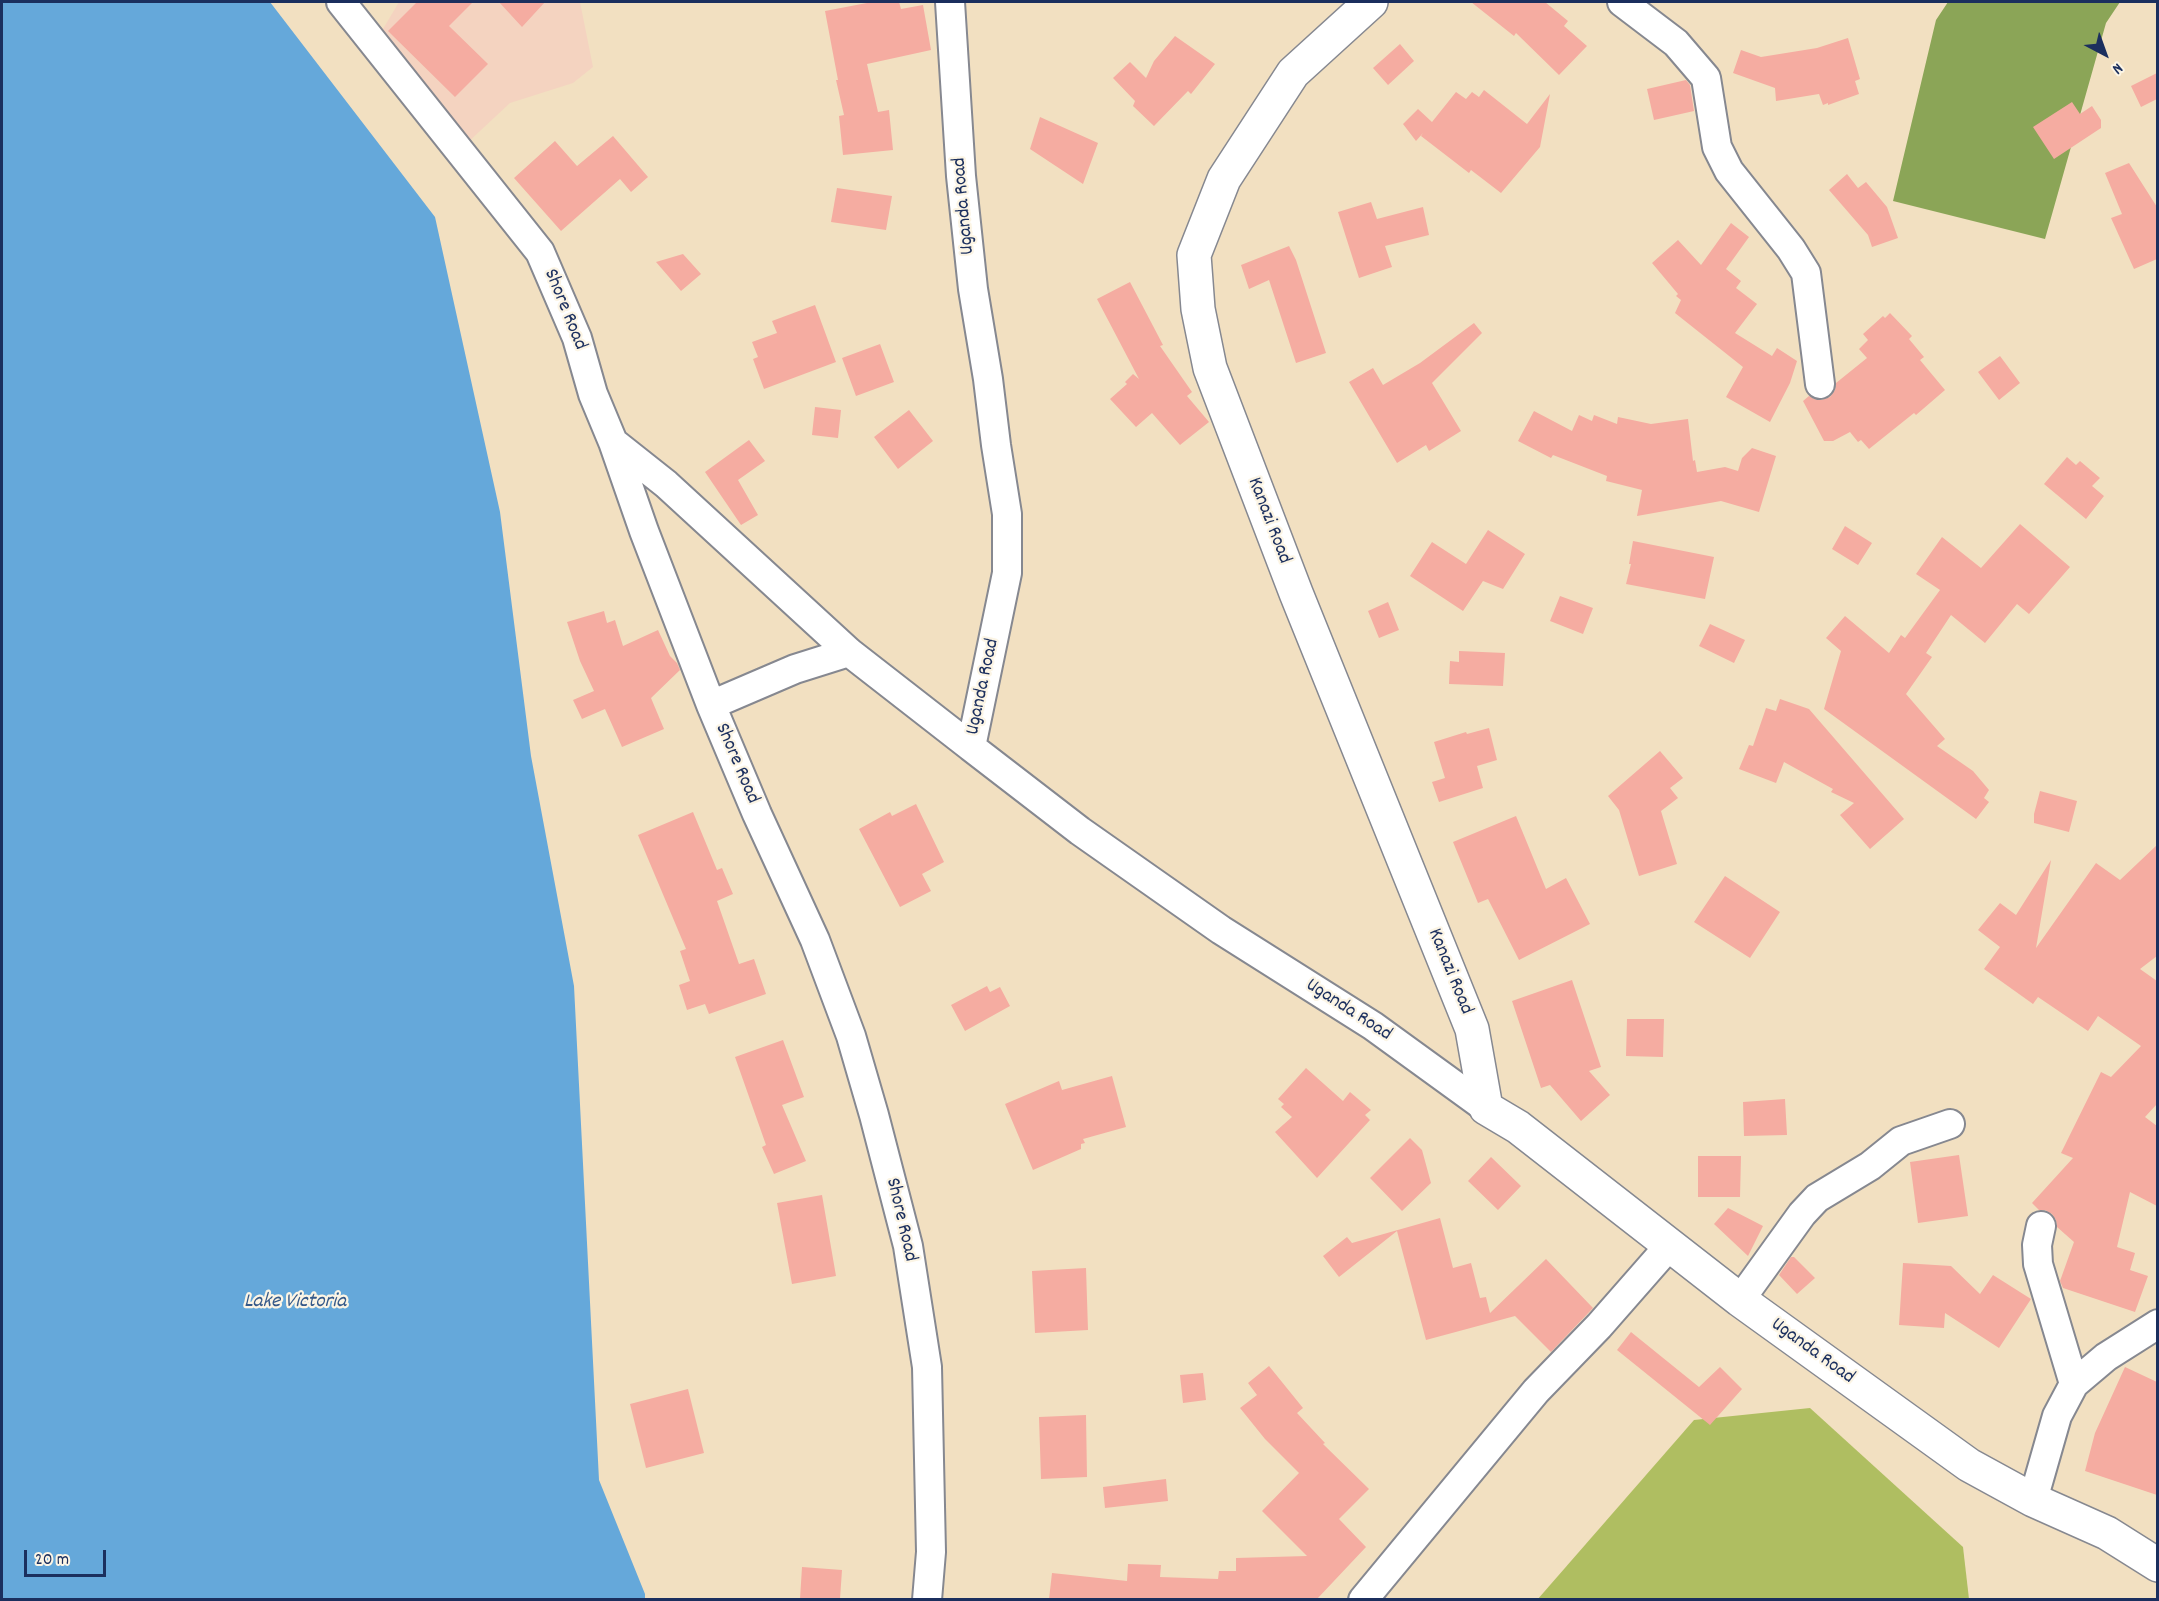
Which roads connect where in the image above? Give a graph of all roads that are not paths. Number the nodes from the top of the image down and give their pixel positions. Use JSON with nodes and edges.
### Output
{"nodes":[{"id":1,"x":341,"y":2,"type":"edge"},
{"id":2,"x":950,"y":2,"type":"edge"},
{"id":3,"x":1371,"y":2,"type":"edge"},
{"id":4,"x":1622,"y":2,"type":"edge"},
{"id":5,"x":1820,"y":384,"type":"dead end"},
{"id":6,"x":613,"y":442,"type":"junction"},
{"id":7,"x":849,"y":652,"type":"junction"},
{"id":8,"x":711,"y":705,"type":"junction"},
{"id":9,"x":971,"y":747,"type":"junction"},
{"id":10,"x":1486,"y":1108,"type":"junction"},
{"id":11,"x":1950,"y":1124,"type":"dead end"},
{"id":12,"x":2041,"y":1226,"type":"dead end"},
{"id":13,"x":1670,"y":1245,"type":"junction"},
{"id":14,"x":1740,"y":1300,"type":"junction"},
{"id":15,"x":2157,"y":1324,"type":"edge"},
{"id":16,"x":2074,"y":1384,"type":"junction"},
{"id":17,"x":2033,"y":1500,"type":"junction"},
{"id":18,"x":2157,"y":1565,"type":"edge"},
{"id":19,"x":927,"y":1599,"type":"edge"},
{"id":20,"x":1363,"y":1599,"type":"edge"}],
"edges":[{"from":1,"to":6,"type":"street","name":"Shore Road"},
{"from":2,"to":9,"type":"street","name":"Uganda Road"},
{"from":3,"to":10,"type":"main road","name":"Kanazi Road"},
{"from":4,"to":5,"type":"street"},
{"from":6,"to":7,"type":"street"},
{"from":6,"to":8,"type":"street","name":"Shore Road"},
{"from":7,"to":8,"type":"street"},
{"from":7,"to":9,"type":"street"},
{"from":8,"to":19,"type":"street","name":"Shore Road"},
{"from":9,"to":10,"type":"street","name":"Uganda Road"},
{"from":10,"to":13,"type":"main road","name":"Uganda Road"},
{"from":11,"to":14,"type":"street"},
{"from":12,"to":16,"type":"street"},
{"from":13,"to":14,"type":"main road","name":"Uganda Road"},
{"from":13,"to":20,"type":"street"},
{"from":14,"to":17,"type":"main road","name":"Uganda Road"},
{"from":15,"to":16,"type":"street"},
{"from":16,"to":17,"type":"street"},
{"from":17,"to":18,"type":"main road","name":"Uganda Road"}]}
